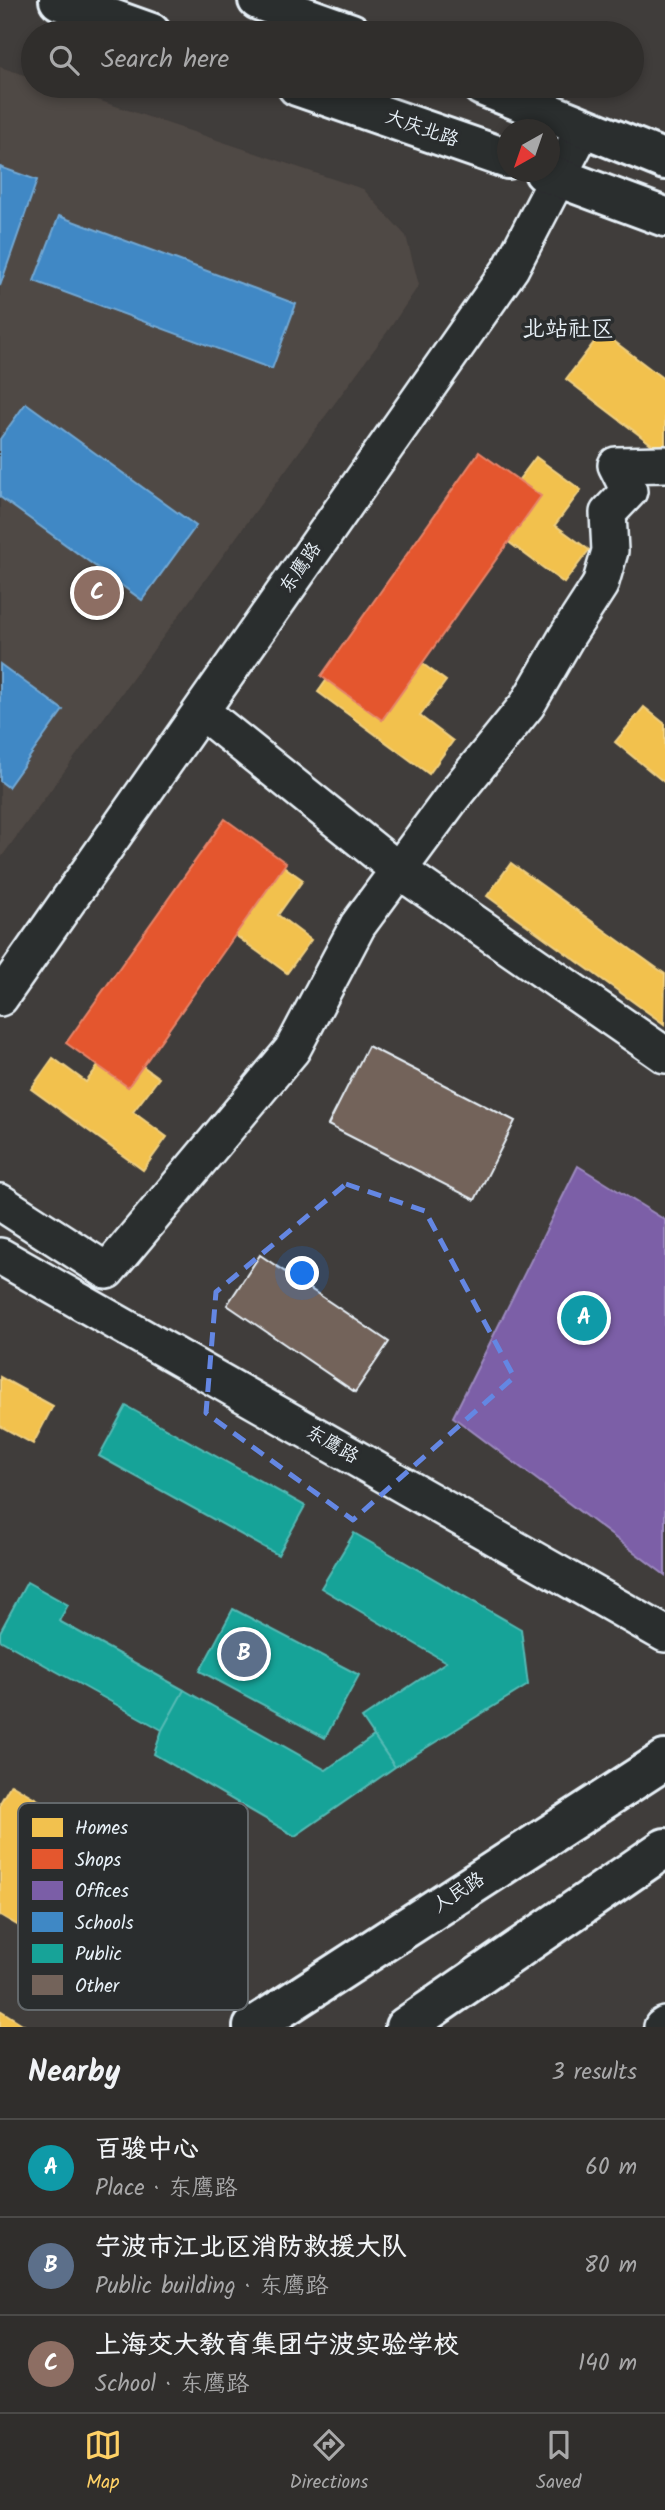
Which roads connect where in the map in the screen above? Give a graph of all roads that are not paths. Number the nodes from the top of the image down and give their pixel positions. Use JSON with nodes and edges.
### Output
{"nodes":[{"id":1,"x":59,"y":0,"type":"edge"},
{"id":2,"x":258,"y":0,"type":"edge"},
{"id":3,"x":118,"y":21,"type":"edge"},
{"id":4,"x":317,"y":21,"type":"edge"},
{"id":5,"x":332,"y":98,"type":"edge"},
{"id":6,"x":512,"y":98,"type":"edge"},
{"id":7,"x":584,"y":127,"type":"junction"},
{"id":8,"x":497,"y":155,"type":"edge"},
{"id":9,"x":665,"y":160,"type":"edge"},
{"id":10,"x":560,"y":162,"type":"edge"},
{"id":11,"x":560,"y":177,"type":"edge"},
{"id":12,"x":549,"y":182,"type":"edge"},
{"id":13,"x":665,"y":216,"type":"edge"},
{"id":14,"x":665,"y":464,"type":"edge"},
{"id":15,"x":201,"y":710,"type":"junction"},
{"id":16,"x":397,"y":869,"type":"junction"},
{"id":17,"x":0,"y":998,"type":"edge"},
{"id":18,"x":665,"y":1055,"type":"edge"},
{"id":19,"x":0,"y":1202,"type":"edge"},
{"id":20,"x":0,"y":1256,"type":"edge"},
{"id":21,"x":665,"y":1634,"type":"edge"},
{"id":22,"x":665,"y":1759,"type":"edge"},
{"id":23,"x":665,"y":1848,"type":"edge"},
{"id":24,"x":253,"y":2027,"type":"edge"},
{"id":25,"x":405,"y":2027,"type":"edge"}],
"edges":[{"from":1,"to":3,"type":"main road"},
{"from":2,"to":4,"type":"main road"},
{"from":5,"to":8,"type":"main road","name":"大庆北路"},
{"from":6,"to":7,"type":"main road"},
{"from":7,"to":9,"type":"main road"},
{"from":7,"to":10,"type":"street","name":"东鹰路"},
{"from":11,"to":13,"type":"main road"},
{"from":12,"to":15,"type":"street","name":"东鹰路"},
{"from":14,"to":16,"type":"street"},
{"from":15,"to":16,"type":"street"},
{"from":15,"to":17,"type":"street","name":"东鹰路"},
{"from":16,"to":18,"type":"street"},
{"from":16,"to":19,"type":"street"},
{"from":20,"to":21,"type":"street","name":"东鹰路"},
{"from":22,"to":24,"type":"main road","name":"人民路"},
{"from":23,"to":25,"type":"main road"}]}
